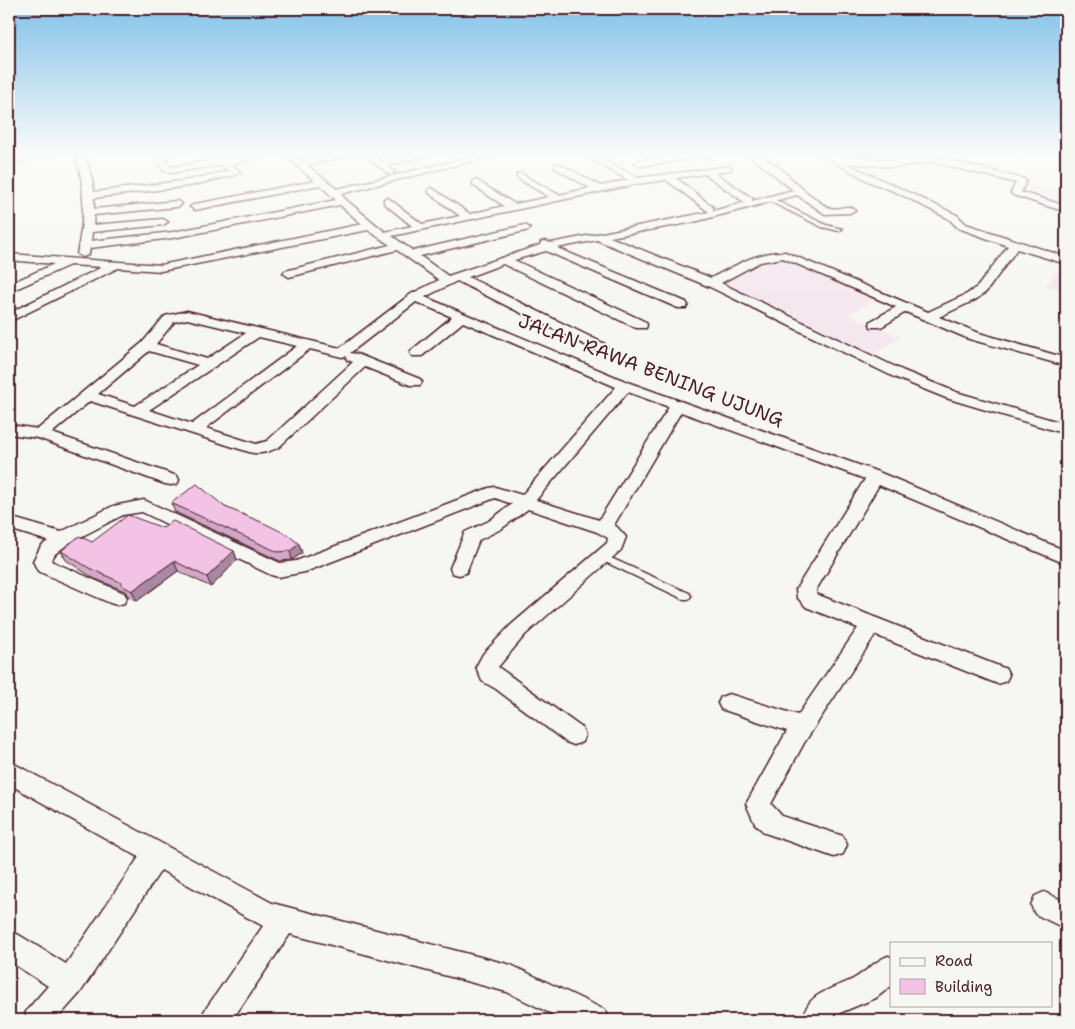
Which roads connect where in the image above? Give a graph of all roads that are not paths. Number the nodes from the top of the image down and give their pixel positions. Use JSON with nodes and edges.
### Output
{"nodes":[{"id":1,"x":90,"y":202,"type":"edge"},
{"id":2,"x":220,"y":202,"type":"edge"},
{"id":3,"x":316,"y":202,"type":"edge"},
{"id":4,"x":344,"y":202,"type":"edge"},
{"id":5,"x":389,"y":202,"type":"edge"},
{"id":6,"x":447,"y":202,"type":"edge"},
{"id":7,"x":505,"y":202,"type":"edge"},
{"id":8,"x":540,"y":202,"type":"edge"},
{"id":9,"x":699,"y":202,"type":"edge"},
{"id":10,"x":762,"y":202,"type":"edge"},
{"id":11,"x":774,"y":202,"type":"edge"},
{"id":12,"x":813,"y":202,"type":"edge"},
{"id":13,"x":924,"y":202,"type":"edge"},
{"id":14,"x":1045,"y":202,"type":"edge"},
{"id":15,"x":177,"y":204,"type":"dead end"},
{"id":16,"x":195,"y":207,"type":"dead end"},
{"id":17,"x":514,"y":208,"type":"junction"},
{"id":18,"x":1066,"y":208,"type":"edge"},
{"id":19,"x":709,"y":209,"type":"dead end"},
{"id":20,"x":850,"y":210,"type":"dead end"},
{"id":21,"x":90,"y":212,"type":"junction"},
{"id":22,"x":468,"y":217,"type":"junction"},
{"id":23,"x":163,"y":222,"type":"dead end"},
{"id":24,"x":370,"y":226,"type":"junction"},
{"id":25,"x":421,"y":228,"type":"junction"},
{"id":26,"x":525,"y":228,"type":"dead end"},
{"id":27,"x":87,"y":229,"type":"junction"},
{"id":28,"x":839,"y":229,"type":"dead end"},
{"id":29,"x":384,"y":235,"type":"junction"},
{"id":30,"x":597,"y":236,"type":"junction"},
{"id":31,"x":1015,"y":244,"type":"junction"},
{"id":32,"x":85,"y":245,"type":"junction"},
{"id":33,"x":545,"y":245,"type":"junction"},
{"id":34,"x":399,"y":246,"type":"junction"},
{"id":35,"x":411,"y":254,"type":"junction"},
{"id":36,"x":9,"y":257,"type":"edge"},
{"id":37,"x":70,"y":261,"type":"junction"},
{"id":38,"x":506,"y":261,"type":"junction"},
{"id":39,"x":1066,"y":261,"type":"edge"},
{"id":40,"x":83,"y":262,"type":"junction"},
{"id":41,"x":117,"y":265,"type":"junction"},
{"id":42,"x":288,"y":273,"type":"dead end"},
{"id":43,"x":452,"y":278,"type":"junction"},
{"id":44,"x":9,"y":281,"type":"edge"},
{"id":45,"x":24,"y":282,"type":"junction"},
{"id":46,"x":711,"y":282,"type":"junction"},
{"id":47,"x":9,"y":288,"type":"edge"},
{"id":48,"x":415,"y":297,"type":"junction"},
{"id":49,"x":682,"y":305,"type":"dead end"},
{"id":50,"x":906,"y":307,"type":"junction"},
{"id":51,"x":462,"y":316,"type":"junction"},
{"id":52,"x":927,"y":317,"type":"junction"},
{"id":53,"x":9,"y":318,"type":"edge"},
{"id":54,"x":876,"y":324,"type":"dead end"},
{"id":55,"x":642,"y":325,"type":"dead end"},
{"id":56,"x":256,"y":333,"type":"junction"},
{"id":57,"x":307,"y":345,"type":"junction"},
{"id":58,"x":146,"y":346,"type":"junction"},
{"id":59,"x":600,"y":347,"type":"dead end"},
{"id":60,"x":342,"y":353,"type":"junction"},
{"id":61,"x":417,"y":353,"type":"dead end"},
{"id":62,"x":362,"y":362,"type":"junction"},
{"id":63,"x":1066,"y":362,"type":"edge"},
{"id":64,"x":209,"y":364,"type":"junction"},
{"id":65,"x":415,"y":382,"type":"dead end"},
{"id":66,"x":625,"y":386,"type":"junction"},
{"id":67,"x":87,"y":395,"type":"junction"},
{"id":68,"x":678,"y":405,"type":"junction"},
{"id":69,"x":138,"y":411,"type":"junction"},
{"id":70,"x":1066,"y":429,"type":"edge"},
{"id":71,"x":11,"y":430,"type":"dead end"},
{"id":72,"x":194,"y":430,"type":"junction"},
{"id":73,"x":41,"y":434,"type":"junction"},
{"id":74,"x":875,"y":477,"type":"junction"},
{"id":75,"x":171,"y":480,"type":"dead end"},
{"id":76,"x":524,"y":504,"type":"junction"},
{"id":77,"x":9,"y":523,"type":"edge"},
{"id":78,"x":603,"y":528,"type":"junction"},
{"id":79,"x":63,"y":539,"type":"junction"},
{"id":80,"x":602,"y":557,"type":"junction"},
{"id":81,"x":1066,"y":558,"type":"edge"},
{"id":82,"x":459,"y":568,"type":"dead end"},
{"id":83,"x":686,"y":596,"type":"dead end"},
{"id":84,"x":117,"y":598,"type":"dead end"},
{"id":85,"x":870,"y":624,"type":"junction"},
{"id":86,"x":998,"y":675,"type":"dead end"},
{"id":87,"x":729,"y":703,"type":"dead end"},
{"id":88,"x":802,"y":726,"type":"junction"},
{"id":89,"x":574,"y":735,"type":"dead end"},
{"id":90,"x":9,"y":772,"type":"edge"},
{"id":91,"x":834,"y":845,"type":"dead end"},
{"id":92,"x":157,"y":853,"type":"junction"},
{"id":93,"x":284,"y":919,"type":"junction"},
{"id":94,"x":9,"y":945,"type":"edge"},
{"id":95,"x":888,"y":970,"type":"dead end"},
{"id":96,"x":70,"y":983,"type":"junction"},
{"id":97,"x":587,"y":1019,"type":"edge"},
{"id":98,"x":37,"y":1020,"type":"edge"},
{"id":99,"x":215,"y":1020,"type":"edge"},
{"id":100,"x":819,"y":1020,"type":"edge"}],
"edges":[{"from":1,"to":21,"type":"street"},
{"from":2,"to":16,"type":"street"},
{"from":3,"to":32,"type":"street"},
{"from":4,"to":24,"type":"street"},
{"from":5,"to":25,"type":"street"},
{"from":6,"to":22,"type":"street"},
{"from":7,"to":17,"type":"street"},
{"from":8,"to":17,"type":"street"},
{"from":9,"to":19,"type":"street"},
{"from":10,"to":30,"type":"street"},
{"from":11,"to":28,"type":"lane"},
{"from":12,"to":20,"type":"street"},
{"from":13,"to":31,"type":"street"},
{"from":14,"to":18,"type":"street"},
{"from":15,"to":21,"type":"street"},
{"from":17,"to":22,"type":"street"},
{"from":21,"to":27,"type":"street"},
{"from":22,"to":25,"type":"street"},
{"from":23,"to":27,"type":"street"},
{"from":24,"to":29,"type":"street"},
{"from":24,"to":41,"type":"street"},
{"from":25,"to":29,"type":"street"},
{"from":26,"to":35,"type":"street"},
{"from":27,"to":32,"type":"street"},
{"from":29,"to":34,"type":"street"},
{"from":30,"to":33,"type":"street"},
{"from":30,"to":46,"type":"street"},
{"from":31,"to":39,"type":"street"},
{"from":31,"to":52,"type":"street"},
{"from":32,"to":40,"type":"street"},
{"from":33,"to":38,"type":"street"},
{"from":33,"to":49,"type":"street"},
{"from":34,"to":35,"type":"street"},
{"from":34,"to":42,"type":"street"},
{"from":35,"to":43,"type":"street"},
{"from":36,"to":37,"type":"street"},
{"from":37,"to":40,"type":"street"},
{"from":37,"to":45,"type":"street"},
{"from":38,"to":43,"type":"street"},
{"from":38,"to":55,"type":"street"},
{"from":40,"to":41,"type":"street"},
{"from":41,"to":53,"type":"street"},
{"from":43,"to":48,"type":"street"},
{"from":43,"to":59,"type":"street"},
{"from":44,"to":45,"type":"street"},
{"from":45,"to":47,"type":"street"},
{"from":46,"to":50,"type":"street"},
{"from":46,"to":70,"type":"street"},
{"from":48,"to":51,"type":"street","name":"JALAN RAWA BENING UJUNG"},
{"from":48,"to":60,"type":"street"},
{"from":50,"to":52,"type":"street"},
{"from":50,"to":54,"type":"street"},
{"from":51,"to":61,"type":"street"},
{"from":51,"to":66,"type":"street","name":"JALAN RAWA BENING UJUNG"},
{"from":52,"to":63,"type":"street"},
{"from":56,"to":57,"type":"street"},
{"from":56,"to":58,"type":"street"},
{"from":56,"to":64,"type":"street"},
{"from":57,"to":60,"type":"street"},
{"from":57,"to":72,"type":"street"},
{"from":58,"to":64,"type":"street"},
{"from":58,"to":67,"type":"street"},
{"from":60,"to":62,"type":"street"},
{"from":62,"to":65,"type":"street"},
{"from":62,"to":72,"type":"street"},
{"from":64,"to":69,"type":"street"},
{"from":66,"to":68,"type":"street","name":"JALAN RAWA BENING UJUNG"},
{"from":66,"to":76,"type":"street"},
{"from":67,"to":69,"type":"street"},
{"from":67,"to":73,"type":"street"},
{"from":68,"to":74,"type":"street","name":"JALAN RAWA BENING UJUNG"},
{"from":68,"to":78,"type":"street"},
{"from":69,"to":72,"type":"street"},
{"from":71,"to":73,"type":"street"},
{"from":73,"to":75,"type":"street"},
{"from":74,"to":81,"type":"street","name":"JALAN RAWA BENING UJUNG"},
{"from":74,"to":85,"type":"street"},
{"from":76,"to":78,"type":"street"},
{"from":76,"to":79,"type":"street"},
{"from":76,"to":82,"type":"street"},
{"from":77,"to":79,"type":"street"},
{"from":78,"to":80,"type":"street"},
{"from":79,"to":84,"type":"street"},
{"from":80,"to":83,"type":"lane"},
{"from":80,"to":89,"type":"street"},
{"from":85,"to":86,"type":"street"},
{"from":85,"to":88,"type":"street"},
{"from":87,"to":88,"type":"street"},
{"from":88,"to":91,"type":"street"},
{"from":90,"to":92,"type":"street"},
{"from":92,"to":93,"type":"street"},
{"from":92,"to":96,"type":"street"},
{"from":93,"to":97,"type":"street"},
{"from":93,"to":99,"type":"street"},
{"from":94,"to":96,"type":"street"},
{"from":95,"to":100,"type":"street"},
{"from":96,"to":98,"type":"street"}]}
